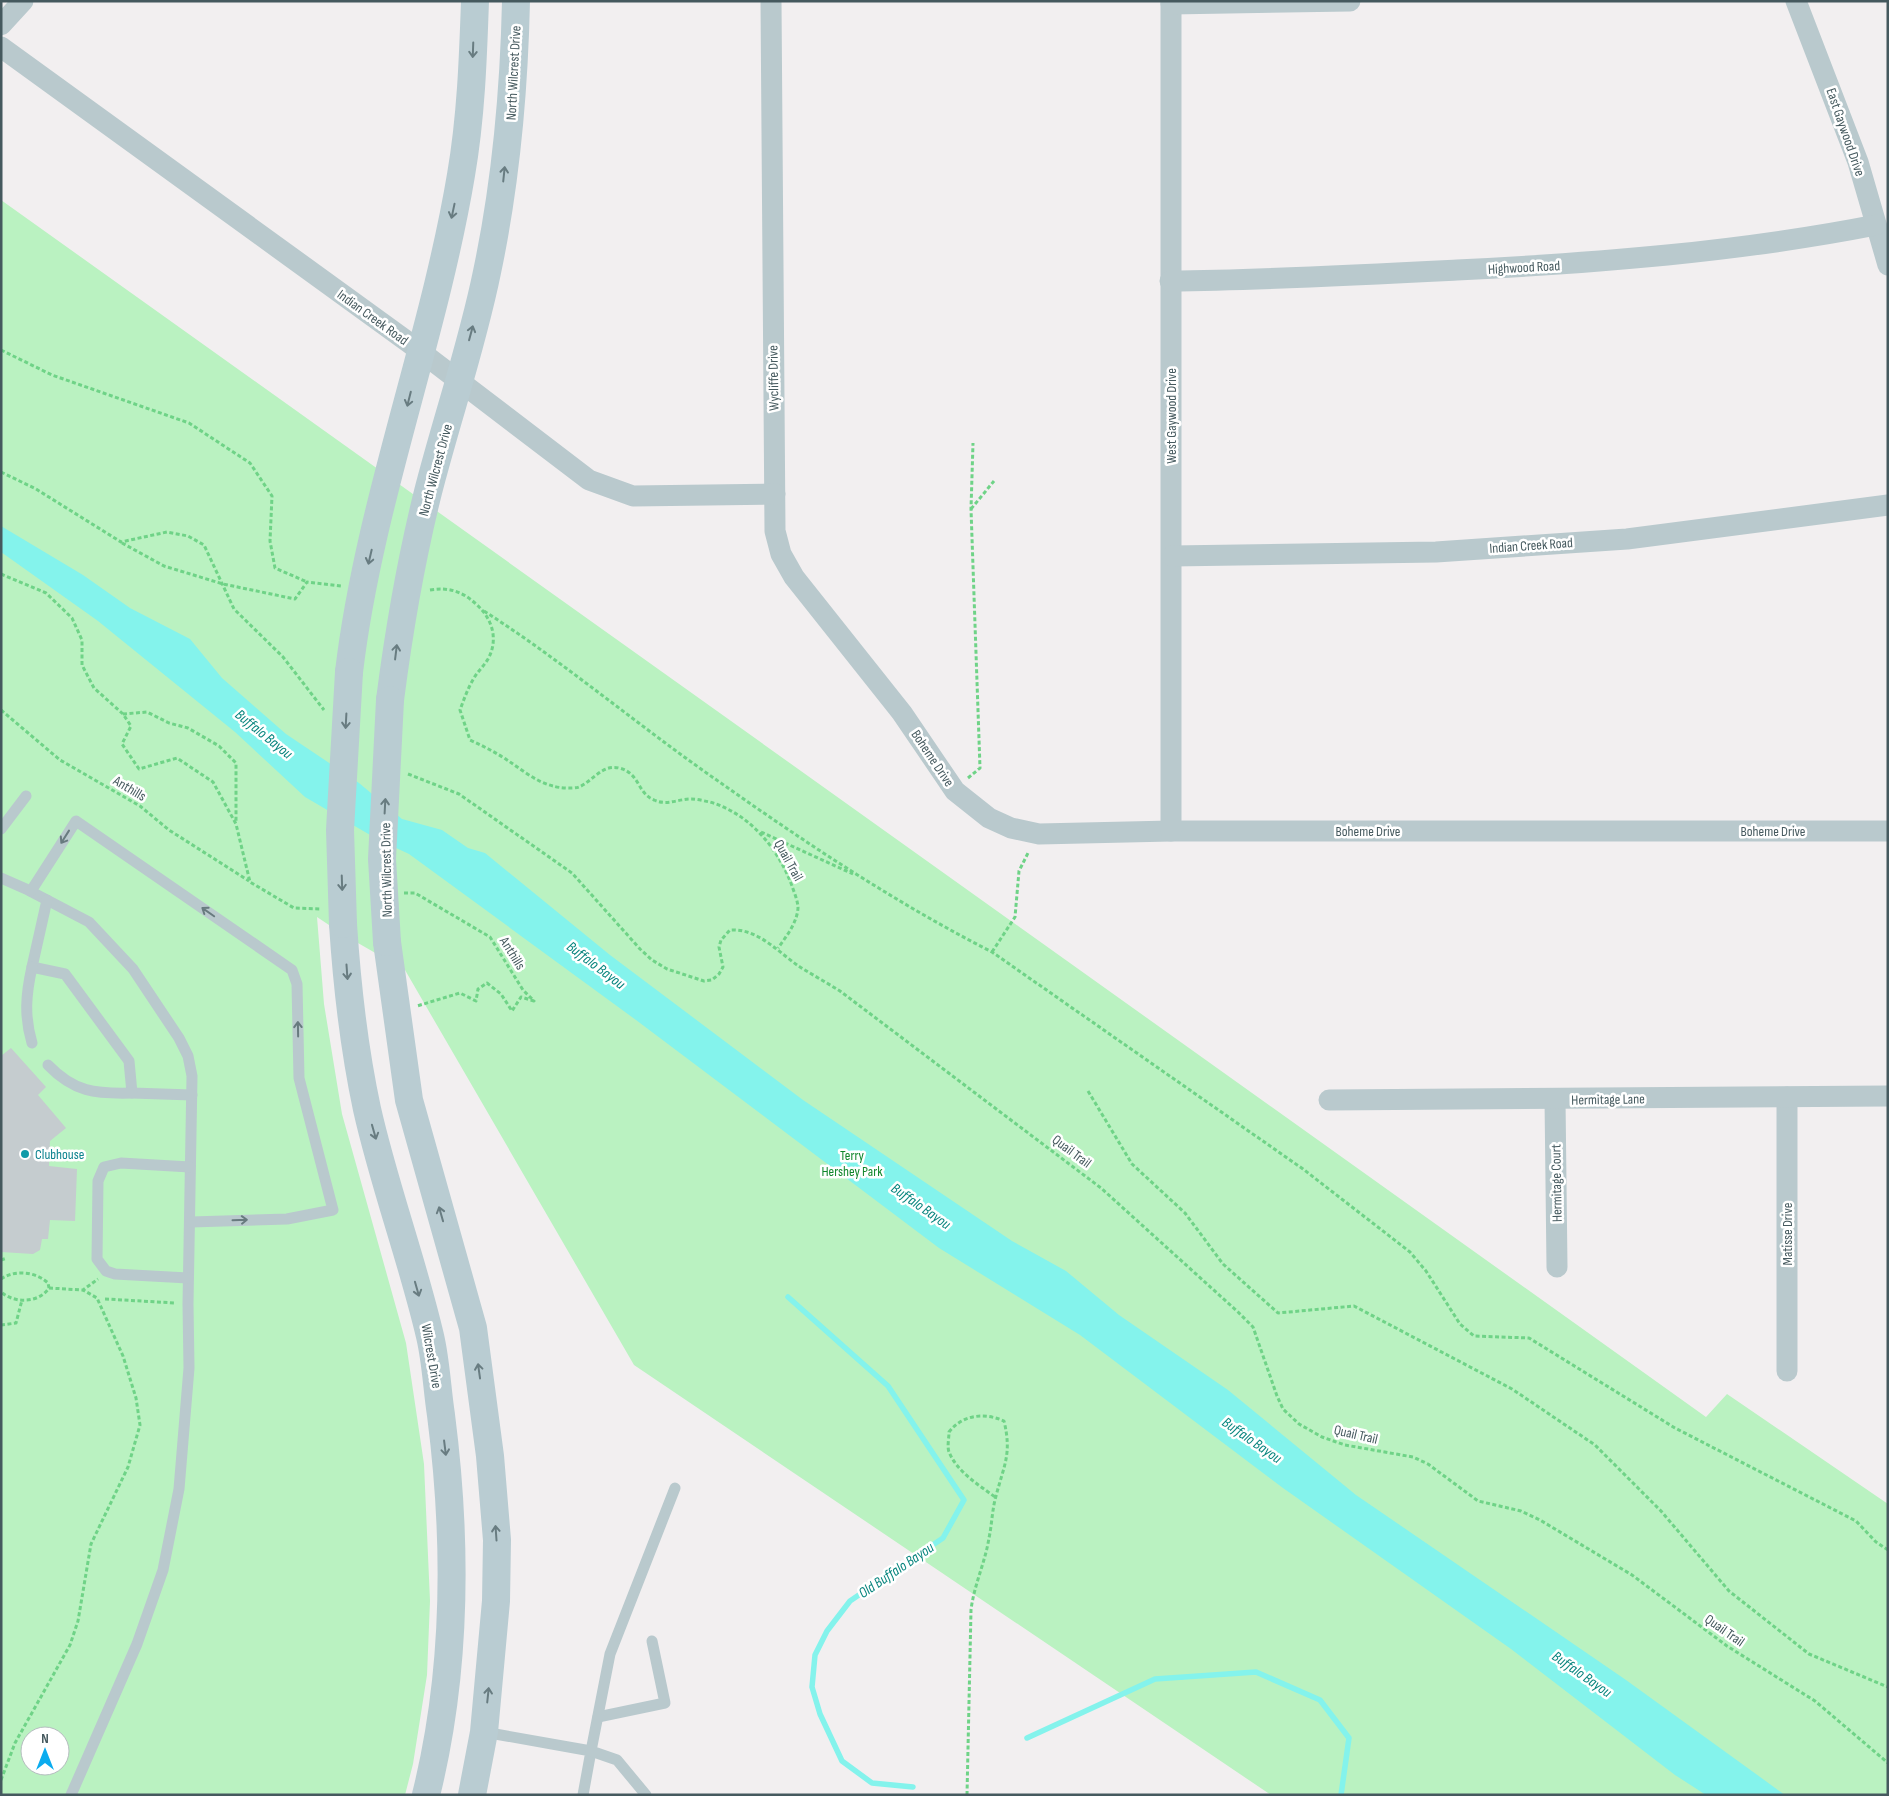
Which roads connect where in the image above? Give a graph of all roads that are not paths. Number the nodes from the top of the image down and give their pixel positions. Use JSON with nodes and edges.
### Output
{"nodes":[{"id":1,"x":23,"y":1,"type":"edge"},
{"id":2,"x":474,"y":1,"type":"edge"},
{"id":3,"x":516,"y":1,"type":"edge"},
{"id":4,"x":771,"y":1,"type":"edge"},
{"id":5,"x":1350,"y":1,"type":"edge"},
{"id":6,"x":1796,"y":1,"type":"edge"},
{"id":7,"x":1171,"y":3,"type":"edge"},
{"id":8,"x":1,"y":25,"type":"edge"},
{"id":9,"x":1,"y":47,"type":"edge"},
{"id":10,"x":1876,"y":226,"type":"junction"},
{"id":11,"x":1888,"y":265,"type":"edge"},
{"id":12,"x":1170,"y":281,"type":"junction"},
{"id":13,"x":421,"y":352,"type":"junction"},
{"id":14,"x":459,"y":380,"type":"junction"},
{"id":15,"x":775,"y":494,"type":"junction"},
{"id":16,"x":1888,"y":505,"type":"edge"},
{"id":17,"x":1172,"y":556,"type":"junction"},
{"id":18,"x":902,"y":713,"type":"joint"},
{"id":19,"x":26,"y":796,"type":"dead end"},
{"id":20,"x":1,"y":829,"type":"edge"},
{"id":21,"x":1171,"y":831,"type":"junction"},
{"id":22,"x":1888,"y":831,"type":"edge"},
{"id":23,"x":1,"y":878,"type":"edge"},
{"id":24,"x":31,"y":891,"type":"junction"},
{"id":25,"x":47,"y":900,"type":"junction"},
{"id":26,"x":32,"y":967,"type":"junction"},
{"id":27,"x":32,"y":1043,"type":"dead end"},
{"id":28,"x":403,"y":1059,"type":"junction"},
{"id":29,"x":48,"y":1065,"type":"dead end"},
{"id":30,"x":360,"y":1068,"type":"junction"},
{"id":31,"x":132,"y":1093,"type":"junction"},
{"id":32,"x":192,"y":1096,"type":"junction"},
{"id":33,"x":1888,"y":1096,"type":"edge"},
{"id":34,"x":1787,"y":1097,"type":"junction"},
{"id":35,"x":1555,"y":1099,"type":"junction"},
{"id":36,"x":1329,"y":1100,"type":"dead end"},
{"id":37,"x":190,"y":1167,"type":"junction"},
{"id":38,"x":191,"y":1222,"type":"junction"},
{"id":39,"x":1557,"y":1267,"type":"dead end"},
{"id":40,"x":188,"y":1278,"type":"junction"},
{"id":41,"x":1787,"y":1371,"type":"dead end"},
{"id":42,"x":675,"y":1488,"type":"dead end"},
{"id":43,"x":652,"y":1641,"type":"dead end"},
{"id":44,"x":598,"y":1717,"type":"junction"},
{"id":45,"x":484,"y":1732,"type":"junction"},
{"id":46,"x":591,"y":1751,"type":"junction"},
{"id":47,"x":71,"y":1795,"type":"edge"},
{"id":48,"x":426,"y":1795,"type":"edge"},
{"id":49,"x":472,"y":1795,"type":"edge"},
{"id":50,"x":583,"y":1795,"type":"edge"},
{"id":51,"x":646,"y":1795,"type":"edge"}],
"edges":[{"from":1,"to":8,"type":"street"},
{"from":2,"to":13,"type":"main road","one_way":true},
{"from":14,"to":3,"type":"main road","name":"North Wilcrest Drive","one_way":true},
{"from":4,"to":15,"type":"street","name":"Wycliffe Drive"},
{"from":5,"to":7,"type":"street"},
{"from":6,"to":10,"type":"street","name":"East Gaywood Drive"},
{"from":7,"to":12,"type":"street","name":"West Gaywood Drive"},
{"from":9,"to":13,"type":"street","name":"Indian Creek Road"},
{"from":10,"to":11,"type":"street","name":"East Gaywood Drive"},
{"from":10,"to":12,"type":"street","name":"Highwood Road"},
{"from":12,"to":17,"type":"street","name":"West Gaywood Drive"},
{"from":13,"to":14,"type":"street","name":"Indian Creek Road"},
{"from":13,"to":30,"type":"main road","name":"Wilcrest Drive","one_way":true,"bridge":true},
{"from":14,"to":15,"type":"street","name":"Indian Creek Road"},
{"from":28,"to":14,"type":"main road","name":"North Wilcrest Drive","one_way":true,"bridge":true},
{"from":15,"to":18,"type":"street","name":"Wycliffe Drive"},
{"from":16,"to":17,"type":"street","name":"Indian Creek Road"},
{"from":17,"to":21,"type":"street","name":"West Gaywood Drive"},
{"from":18,"to":21,"type":"street","name":"Boheme Drive"},
{"from":19,"to":20,"type":"lane"},
{"from":21,"to":22,"type":"street","name":"Boheme Drive"},
{"from":23,"to":24,"type":"lane"},
{"from":24,"to":25,"type":"lane"},
{"from":38,"to":24,"type":"lane","one_way":true},
{"from":25,"to":26,"type":"lane"},
{"from":25,"to":32,"type":"lane"},
{"from":26,"to":27,"type":"lane"},
{"from":26,"to":31,"type":"lane"},
{"from":28,"to":30,"type":"main road"},
{"from":45,"to":28,"type":"main road","one_way":true},
{"from":29,"to":31,"type":"lane"},
{"from":30,"to":48,"type":"main road","name":"Wilcrest Drive","one_way":true},
{"from":31,"to":32,"type":"lane"},
{"from":32,"to":37,"type":"lane"},
{"from":33,"to":34,"type":"street","name":"Hermitage Lane"},
{"from":34,"to":35,"type":"street","name":"Hermitage Lane"},
{"from":34,"to":41,"type":"street","name":"Matisse Drive"},
{"from":35,"to":36,"type":"street","name":"Hermitage Lane"},
{"from":35,"to":39,"type":"street","name":"Hermitage Court"},
{"from":37,"to":38,"type":"lane"},
{"from":37,"to":40,"type":"lane"},
{"from":38,"to":40,"type":"lane"},
{"from":40,"to":47,"type":"lane"},
{"from":42,"to":44,"type":"lane"},
{"from":43,"to":44,"type":"lane"},
{"from":44,"to":46,"type":"lane"},
{"from":45,"to":46,"type":"lane"},
{"from":45,"to":49,"type":"main road"},
{"from":46,"to":50,"type":"lane"},
{"from":46,"to":51,"type":"lane"}]}
